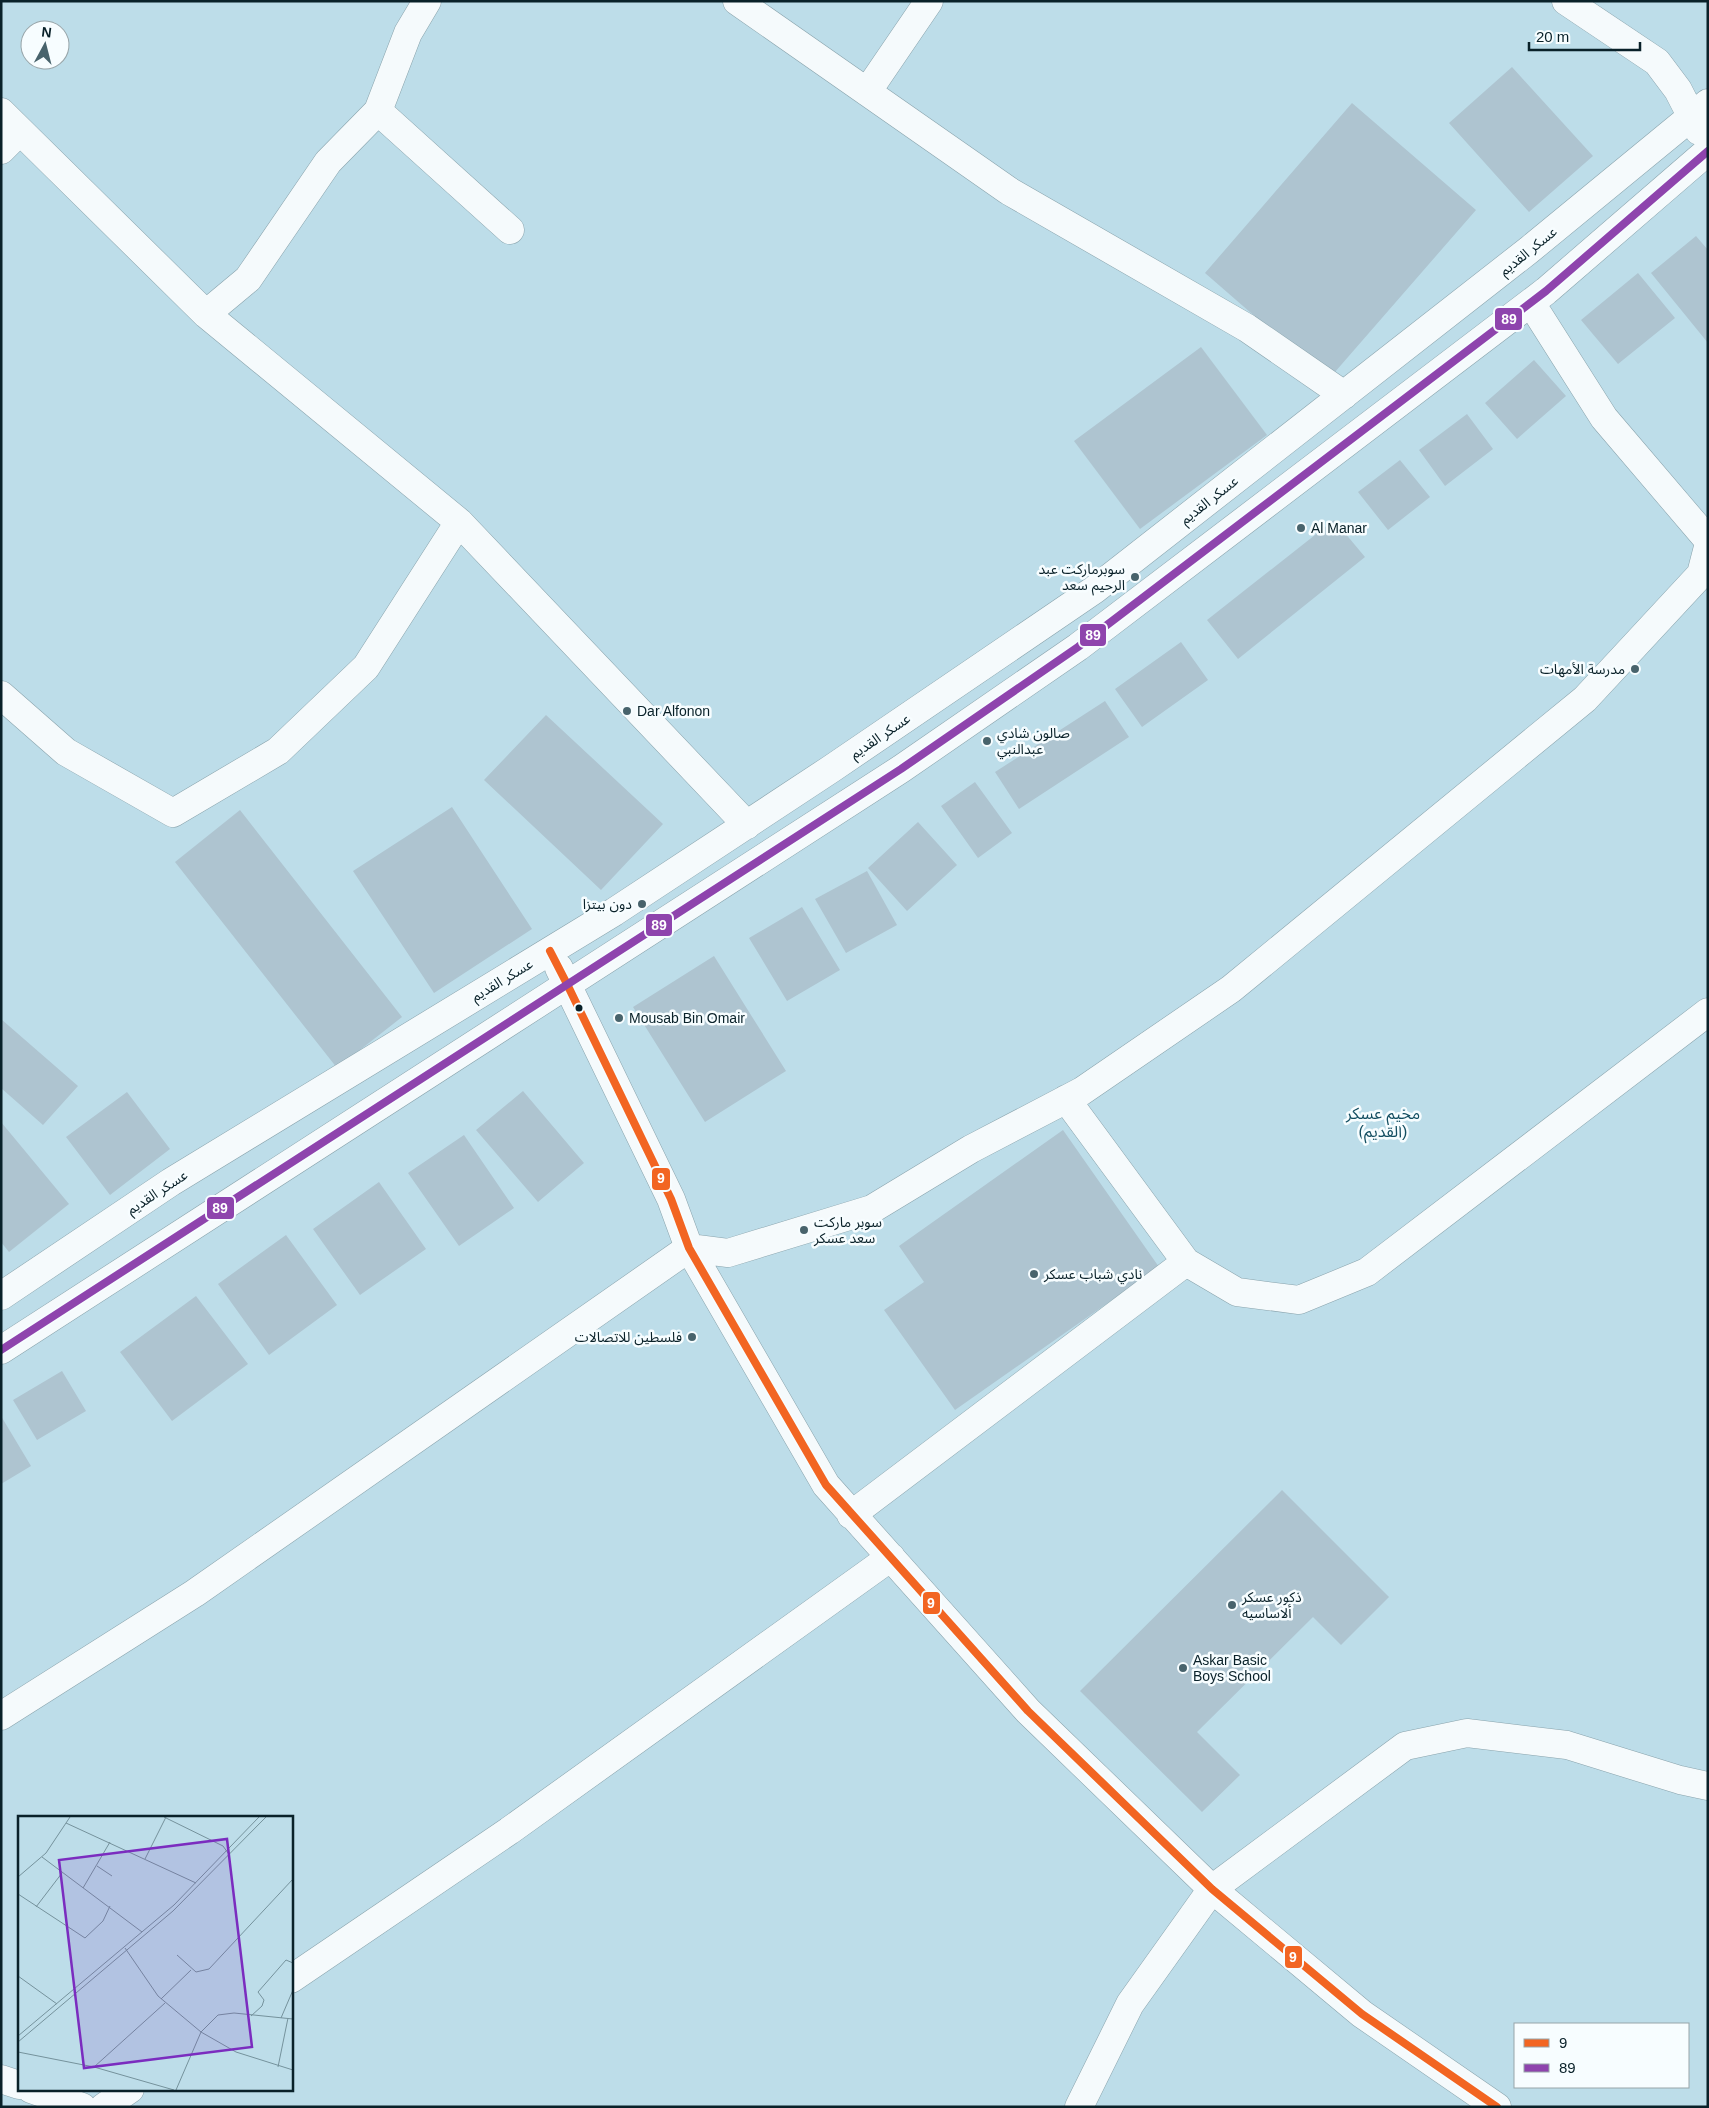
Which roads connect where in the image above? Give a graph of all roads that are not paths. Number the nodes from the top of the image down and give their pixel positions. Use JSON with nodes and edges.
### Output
{"nodes":[{"id":1,"x":427,"y":1,"type":"edge"},
{"id":2,"x":737,"y":1,"type":"edge"},
{"id":3,"x":930,"y":1,"type":"edge"},
{"id":4,"x":1566,"y":1,"type":"edge"},
{"id":5,"x":867,"y":92,"type":"junction"},
{"id":6,"x":1699,"y":110,"type":"edge"},
{"id":7,"x":378,"y":111,"type":"junction"},
{"id":8,"x":7,"y":131,"type":"edge"},
{"id":9,"x":1708,"y":145,"type":"edge"},
{"id":10,"x":1708,"y":151,"type":"edge"},
{"id":11,"x":510,"y":230,"type":"dead end"},
{"id":12,"x":1531,"y":303,"type":"junction"},
{"id":13,"x":206,"y":314,"type":"junction"},
{"id":14,"x":1344,"y":395,"type":"junction"},
{"id":15,"x":459,"y":522,"type":"junction"},
{"id":16,"x":1708,"y":540,"type":"edge"},
{"id":17,"x":1708,"y":547,"type":"edge"},
{"id":18,"x":1,"y":695,"type":"edge"},
{"id":19,"x":747,"y":825,"type":"junction"},
{"id":20,"x":550,"y":951,"type":"junction"},
{"id":21,"x":567,"y":984,"type":"junction"},
{"id":22,"x":1708,"y":1012,"type":"edge"},
{"id":23,"x":1066,"y":1099,"type":"junction"},
{"id":24,"x":690,"y":1248,"type":"junction"},
{"id":25,"x":1186,"y":1262,"type":"junction"},
{"id":26,"x":1,"y":1296,"type":"edge"},
{"id":27,"x":1,"y":1350,"type":"edge"},
{"id":28,"x":851,"y":1515,"type":"junction"},
{"id":29,"x":891,"y":1557,"type":"junction"},
{"id":30,"x":1,"y":1716,"type":"edge"},
{"id":31,"x":1708,"y":1786,"type":"edge"},
{"id":32,"x":1212,"y":1889,"type":"junction"},
{"id":33,"x":292,"y":1978,"type":"edge"},
{"id":34,"x":1,"y":2079,"type":"edge"},
{"id":35,"x":18,"y":2085,"type":"edge"},
{"id":36,"x":34,"y":2090,"type":"edge"},
{"id":37,"x":129,"y":2090,"type":"edge"},
{"id":38,"x":82,"y":2107,"type":"edge"},
{"id":39,"x":104,"y":2107,"type":"edge"},
{"id":40,"x":1079,"y":2107,"type":"edge"},
{"id":41,"x":1497,"y":2107,"type":"edge"}],
"edges":[{"from":1,"to":7,"type":"street"},
{"from":2,"to":5,"type":"street"},
{"from":3,"to":5,"type":"street"},
{"from":4,"to":6,"type":"street"},
{"from":5,"to":14,"type":"street"},
{"from":6,"to":9,"type":"street"},
{"from":6,"to":14,"type":"street","name":"عسكر القديم"},
{"from":7,"to":11,"type":"street"},
{"from":7,"to":13,"type":"street"},
{"from":8,"to":13,"type":"street"},
{"from":10,"to":12,"type":"street"},
{"from":12,"to":16,"type":"street"},
{"from":12,"to":21,"type":"street"},
{"from":13,"to":15,"type":"street"},
{"from":14,"to":19,"type":"street","name":"عسكر القديم"},
{"from":15,"to":18,"type":"street"},
{"from":15,"to":19,"type":"street"},
{"from":17,"to":23,"type":"street"},
{"from":19,"to":20,"type":"street","name":"عسكر القديم"},
{"from":20,"to":21,"type":"street"},
{"from":20,"to":26,"type":"street","name":"عسكر القديم"},
{"from":21,"to":24,"type":"street"},
{"from":21,"to":27,"type":"street"},
{"from":22,"to":25,"type":"street"},
{"from":23,"to":24,"type":"street"},
{"from":23,"to":25,"type":"street"},
{"from":24,"to":28,"type":"street"},
{"from":24,"to":30,"type":"street"},
{"from":25,"to":28,"type":"street"},
{"from":28,"to":29,"type":"street"},
{"from":29,"to":32,"type":"street"},
{"from":29,"to":33,"type":"street"},
{"from":31,"to":32,"type":"street"},
{"from":32,"to":40,"type":"street"},
{"from":32,"to":41,"type":"street"},
{"from":34,"to":35,"type":"street"},
{"from":36,"to":38,"type":"street"},
{"from":37,"to":39,"type":"street"}]}
